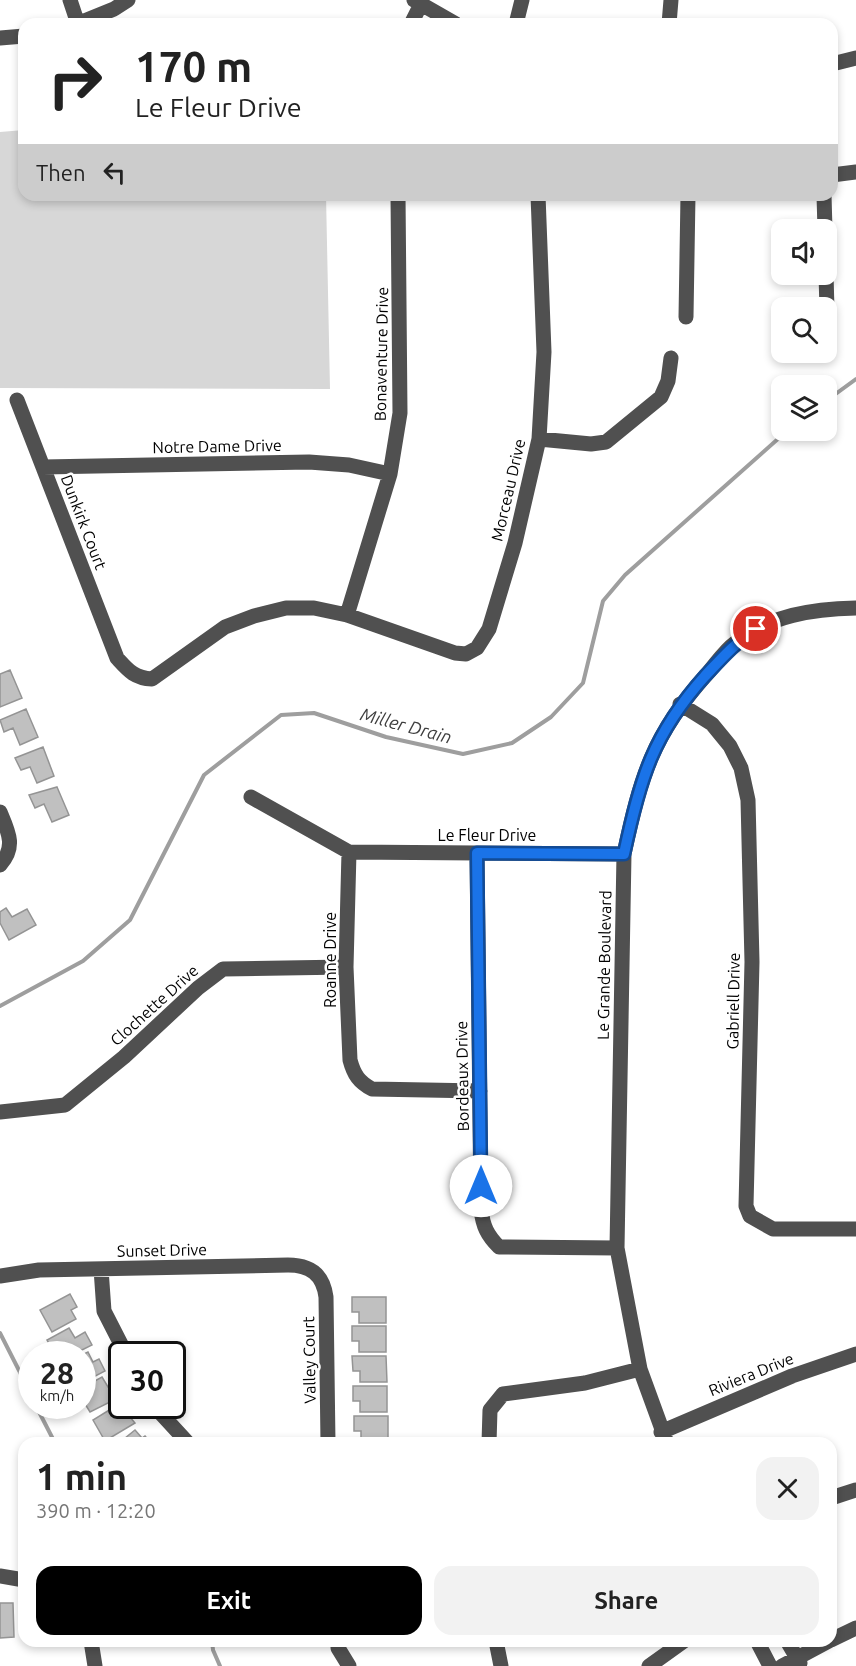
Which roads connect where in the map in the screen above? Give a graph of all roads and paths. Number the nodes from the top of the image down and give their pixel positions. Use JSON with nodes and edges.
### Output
{"nodes":[{"id":1,"x":70,"y":0,"type":"edge"},
{"id":2,"x":128,"y":0,"type":"edge"},
{"id":3,"x":522,"y":0,"type":"edge"},
{"id":4,"x":671,"y":0,"type":"edge"},
{"id":5,"x":418,"y":2,"type":"edge"},
{"id":6,"x":76,"y":18,"type":"edge"},
{"id":7,"x":92,"y":18,"type":"edge"},
{"id":8,"x":413,"y":18,"type":"edge"},
{"id":9,"x":446,"y":18,"type":"edge"},
{"id":10,"x":518,"y":18,"type":"edge"},
{"id":11,"x":670,"y":18,"type":"edge"},
{"id":12,"x":18,"y":36,"type":"edge"},
{"id":13,"x":0,"y":38,"type":"edge"},
{"id":14,"x":856,"y":58,"type":"edge"},
{"id":15,"x":838,"y":62,"type":"edge"},
{"id":16,"x":856,"y":172,"type":"edge"},
{"id":17,"x":838,"y":174,"type":"edge"},
{"id":18,"x":398,"y":201,"type":"edge"},
{"id":19,"x":538,"y":201,"type":"edge"},
{"id":20,"x":688,"y":201,"type":"edge"},
{"id":21,"x":824,"y":201,"type":"edge"},
{"id":22,"x":825,"y":219,"type":"edge"},
{"id":23,"x":686,"y":317,"type":"dead end"},
{"id":24,"x":671,"y":358,"type":"dead end"},
{"id":25,"x":17,"y":400,"type":"dead end"},
{"id":26,"x":539,"y":439,"type":"junction"},
{"id":27,"x":43,"y":467,"type":"junction"},
{"id":28,"x":390,"y":474,"type":"junction"},
{"id":29,"x":856,"y":608,"type":"edge"},
{"id":30,"x":347,"y":615,"type":"junction"},
{"id":31,"x":117,"y":658,"type":"joint"},
{"id":32,"x":680,"y":704,"type":"junction"},
{"id":33,"x":251,"y":797,"type":"dead end"},
{"id":34,"x":0,"y":812,"type":"edge"},
{"id":35,"x":349,"y":852,"type":"junction"},
{"id":36,"x":477,"y":853,"type":"junction"},
{"id":37,"x":624,"y":854,"type":"junction"},
{"id":38,"x":0,"y":866,"type":"edge"},
{"id":39,"x":346,"y":967,"type":"junction"},
{"id":40,"x":480,"y":1091,"type":"junction"},
{"id":41,"x":0,"y":1112,"type":"edge"},
{"id":42,"x":856,"y":1229,"type":"edge"},
{"id":43,"x":617,"y":1248,"type":"junction"},
{"id":44,"x":101,"y":1269,"type":"junction"},
{"id":45,"x":0,"y":1276,"type":"edge"},
{"id":46,"x":321,"y":1278,"type":"joint"},
{"id":47,"x":119,"y":1341,"type":"edge"},
{"id":48,"x":856,"y":1354,"type":"edge"},
{"id":49,"x":640,"y":1369,"type":"junction"},
{"id":50,"x":166,"y":1419,"type":"edge"},
{"id":51,"x":182,"y":1437,"type":"edge"},
{"id":52,"x":328,"y":1437,"type":"edge"},
{"id":53,"x":489,"y":1437,"type":"edge"},
{"id":54,"x":664,"y":1437,"type":"edge"},
{"id":55,"x":856,"y":1490,"type":"edge"},
{"id":56,"x":837,"y":1496,"type":"edge"},
{"id":57,"x":0,"y":1576,"type":"edge"},
{"id":58,"x":18,"y":1579,"type":"edge"},
{"id":59,"x":856,"y":1628,"type":"edge"},
{"id":60,"x":837,"y":1637,"type":"edge"},
{"id":61,"x":92,"y":1647,"type":"edge"},
{"id":62,"x":339,"y":1647,"type":"edge"},
{"id":63,"x":497,"y":1647,"type":"edge"},
{"id":64,"x":676,"y":1647,"type":"edge"},
{"id":65,"x":760,"y":1647,"type":"edge"},
{"id":66,"x":791,"y":1647,"type":"edge"},
{"id":67,"x":820,"y":1647,"type":"edge"},
{"id":68,"x":799,"y":1661,"type":"edge"},
{"id":69,"x":95,"y":1666,"type":"edge"},
{"id":70,"x":349,"y":1666,"type":"edge"},
{"id":71,"x":501,"y":1666,"type":"edge"},
{"id":72,"x":649,"y":1666,"type":"edge"},
{"id":73,"x":770,"y":1666,"type":"edge"},
{"id":74,"x":782,"y":1666,"type":"edge"}],
"edges":[{"from":1,"to":6,"type":"street"},
{"from":2,"to":7,"type":"street"},
{"from":3,"to":10,"type":"street"},
{"from":4,"to":11,"type":"street"},
{"from":5,"to":8,"type":"street"},
{"from":5,"to":9,"type":"street"},
{"from":12,"to":13,"type":"street"},
{"from":14,"to":15,"type":"street"},
{"from":16,"to":17,"type":"street"},
{"from":18,"to":28,"type":"street","name":"Bonaventure Drive"},
{"from":19,"to":26,"type":"street","name":"Morceau Drive"},
{"from":20,"to":23,"type":"street"},
{"from":21,"to":22,"type":"street"},
{"from":24,"to":26,"type":"street"},
{"from":25,"to":27,"type":"street","name":"Dunkirk Court"},
{"from":26,"to":30,"type":"street","name":"Morceau Drive"},
{"from":27,"to":28,"type":"street","name":"Notre Dame Drive"},
{"from":27,"to":31,"type":"street","name":"Dunkirk Court"},
{"from":28,"to":30,"type":"street","name":"Bonaventure Drive"},
{"from":29,"to":32,"type":"street","name":"Le Grande Boulevard"},
{"from":30,"to":31,"type":"street","name":"Morceau Drive"},
{"from":32,"to":37,"type":"street","name":"Le Grande Boulevard"},
{"from":32,"to":42,"type":"street","name":"Gabriell Drive"},
{"from":33,"to":35,"type":"street"},
{"from":34,"to":38,"type":"street"},
{"from":35,"to":36,"type":"street","name":"Le Fleur Drive"},
{"from":35,"to":39,"type":"street","name":"Roanne Drive"},
{"from":36,"to":37,"type":"street","name":"Le Fleur Drive"},
{"from":36,"to":40,"type":"street","name":"Bordeaux Drive"},
{"from":37,"to":43,"type":"street","name":"Le Grande Boulevard"},
{"from":39,"to":40,"type":"street","name":"Roanne Drive"},
{"from":39,"to":41,"type":"street","name":"Clochette Drive"},
{"from":40,"to":43,"type":"street","name":"Bordeaux Drive"},
{"from":43,"to":49,"type":"street","name":"Le Grande Boulevard"},
{"from":44,"to":45,"type":"street","name":"Sunset Drive"},
{"from":44,"to":46,"type":"street","name":"Sunset Drive"},
{"from":44,"to":47,"type":"street"},
{"from":46,"to":52,"type":"street","name":"Valley Court"},
{"from":48,"to":54,"type":"street","name":"Riviera Drive"},
{"from":49,"to":53,"type":"street"},
{"from":49,"to":54,"type":"street","name":"Le Grande Boulevard"},
{"from":50,"to":51,"type":"street"},
{"from":55,"to":56,"type":"street"},
{"from":57,"to":58,"type":"street"},
{"from":59,"to":60,"type":"street"},
{"from":61,"to":69,"type":"street"},
{"from":62,"to":70,"type":"street"},
{"from":63,"to":71,"type":"street"},
{"from":64,"to":72,"type":"street"},
{"from":65,"to":73,"type":"street"},
{"from":66,"to":68,"type":"street"},
{"from":67,"to":68,"type":"street"},
{"from":68,"to":74,"type":"street"}]}
